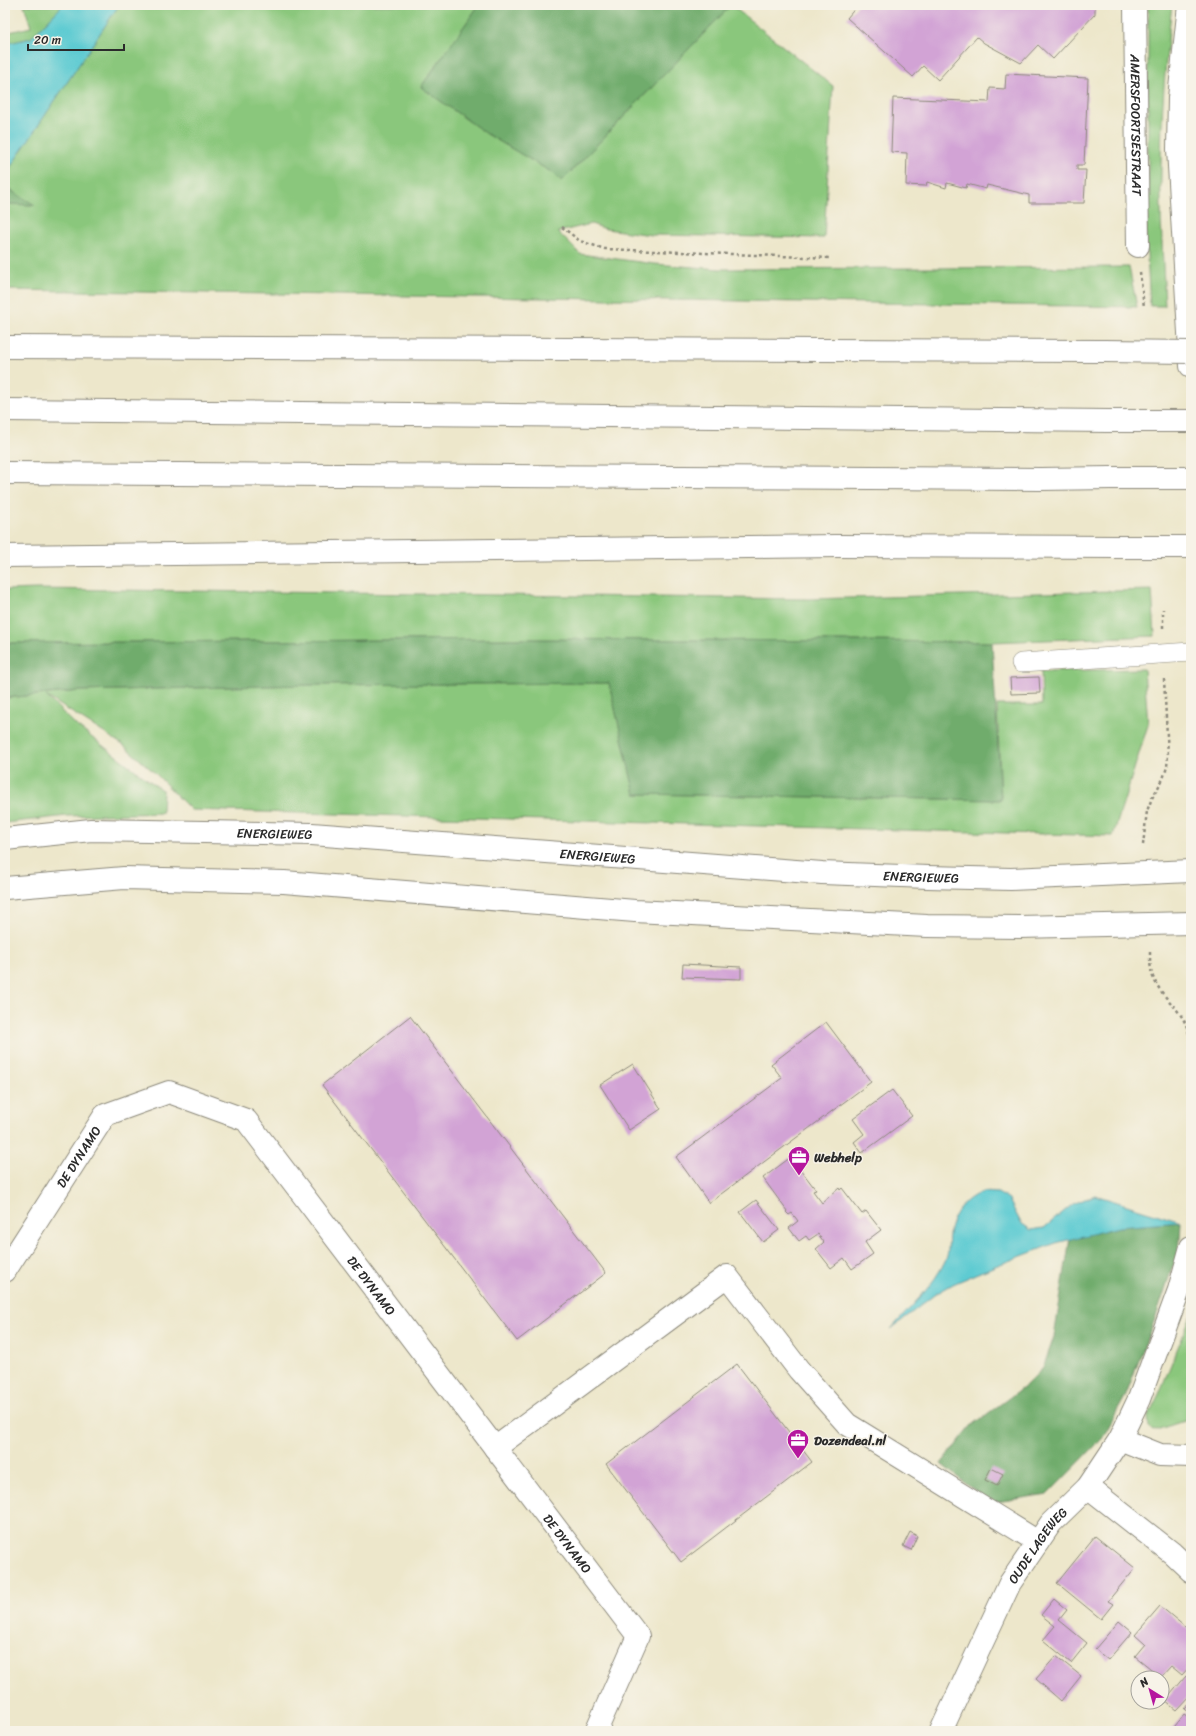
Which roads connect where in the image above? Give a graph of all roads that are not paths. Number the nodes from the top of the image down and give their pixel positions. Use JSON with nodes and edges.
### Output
{"nodes":[{"id":1,"x":1135,"y":5,"type":"edge"},
{"id":2,"x":1189,"y":5,"type":"edge"},
{"id":3,"x":1138,"y":246,"type":"road end"},
{"id":4,"x":5,"y":347,"type":"edge"},
{"id":5,"x":1191,"y":352,"type":"edge"},
{"id":6,"x":1191,"y":366,"type":"edge"},
{"id":7,"x":5,"y":410,"type":"edge"},
{"id":8,"x":1191,"y":422,"type":"edge"},
{"id":9,"x":5,"y":473,"type":"edge"},
{"id":10,"x":1191,"y":478,"type":"edge"},
{"id":11,"x":1191,"y":547,"type":"edge"},
{"id":12,"x":5,"y":556,"type":"edge"},
{"id":13,"x":1191,"y":652,"type":"edge"},
{"id":14,"x":1020,"y":662,"type":"dead end"},
{"id":15,"x":5,"y":839,"type":"edge"},
{"id":16,"x":1191,"y":871,"type":"edge"},
{"id":17,"x":5,"y":888,"type":"edge"},
{"id":18,"x":1191,"y":923,"type":"edge"},
{"id":19,"x":1191,"y":1247,"type":"edge"},
{"id":20,"x":5,"y":1271,"type":"edge"},
{"id":21,"x":1120,"y":1438,"type":"junction"},
{"id":22,"x":495,"y":1448,"type":"junction"},
{"id":23,"x":1191,"y":1456,"type":"edge"},
{"id":24,"x":1088,"y":1487,"type":"junction"},
{"id":25,"x":1038,"y":1542,"type":"junction"},
{"id":26,"x":1191,"y":1571,"type":"edge"},
{"id":27,"x":596,"y":1731,"type":"edge"},
{"id":28,"x":941,"y":1731,"type":"edge"}],
"edges":[{"from":1,"to":3,"type":"main road","name":"AMERSFOORTSESTRAAT"},
{"from":2,"to":6,"type":"main road"},
{"from":4,"to":5,"type":"main road","bridge":true},
{"from":7,"to":8,"type":"main road","bridge":true},
{"from":9,"to":10,"type":"main road","bridge":true},
{"from":11,"to":12,"type":"main road","bridge":true},
{"from":13,"to":14,"type":"lane"},
{"from":15,"to":16,"type":"main road","name":"ENERGIEWEG"},
{"from":17,"to":18,"type":"main road"},
{"from":19,"to":21,"type":"main road"},
{"from":20,"to":22,"type":"main road","name":"DE DYNAMO"},
{"from":21,"to":23,"type":"main road"},
{"from":21,"to":24,"type":"main road","name":"OUDE LAGEWEG"},
{"from":22,"to":25,"type":"main road"},
{"from":22,"to":27,"type":"main road","name":"DE DYNAMO"},
{"from":24,"to":25,"type":"main road","name":"OUDE LAGEWEG"},
{"from":24,"to":26,"type":"main road"},
{"from":25,"to":28,"type":"main road","name":"OUDE LAGEWEG"}]}
